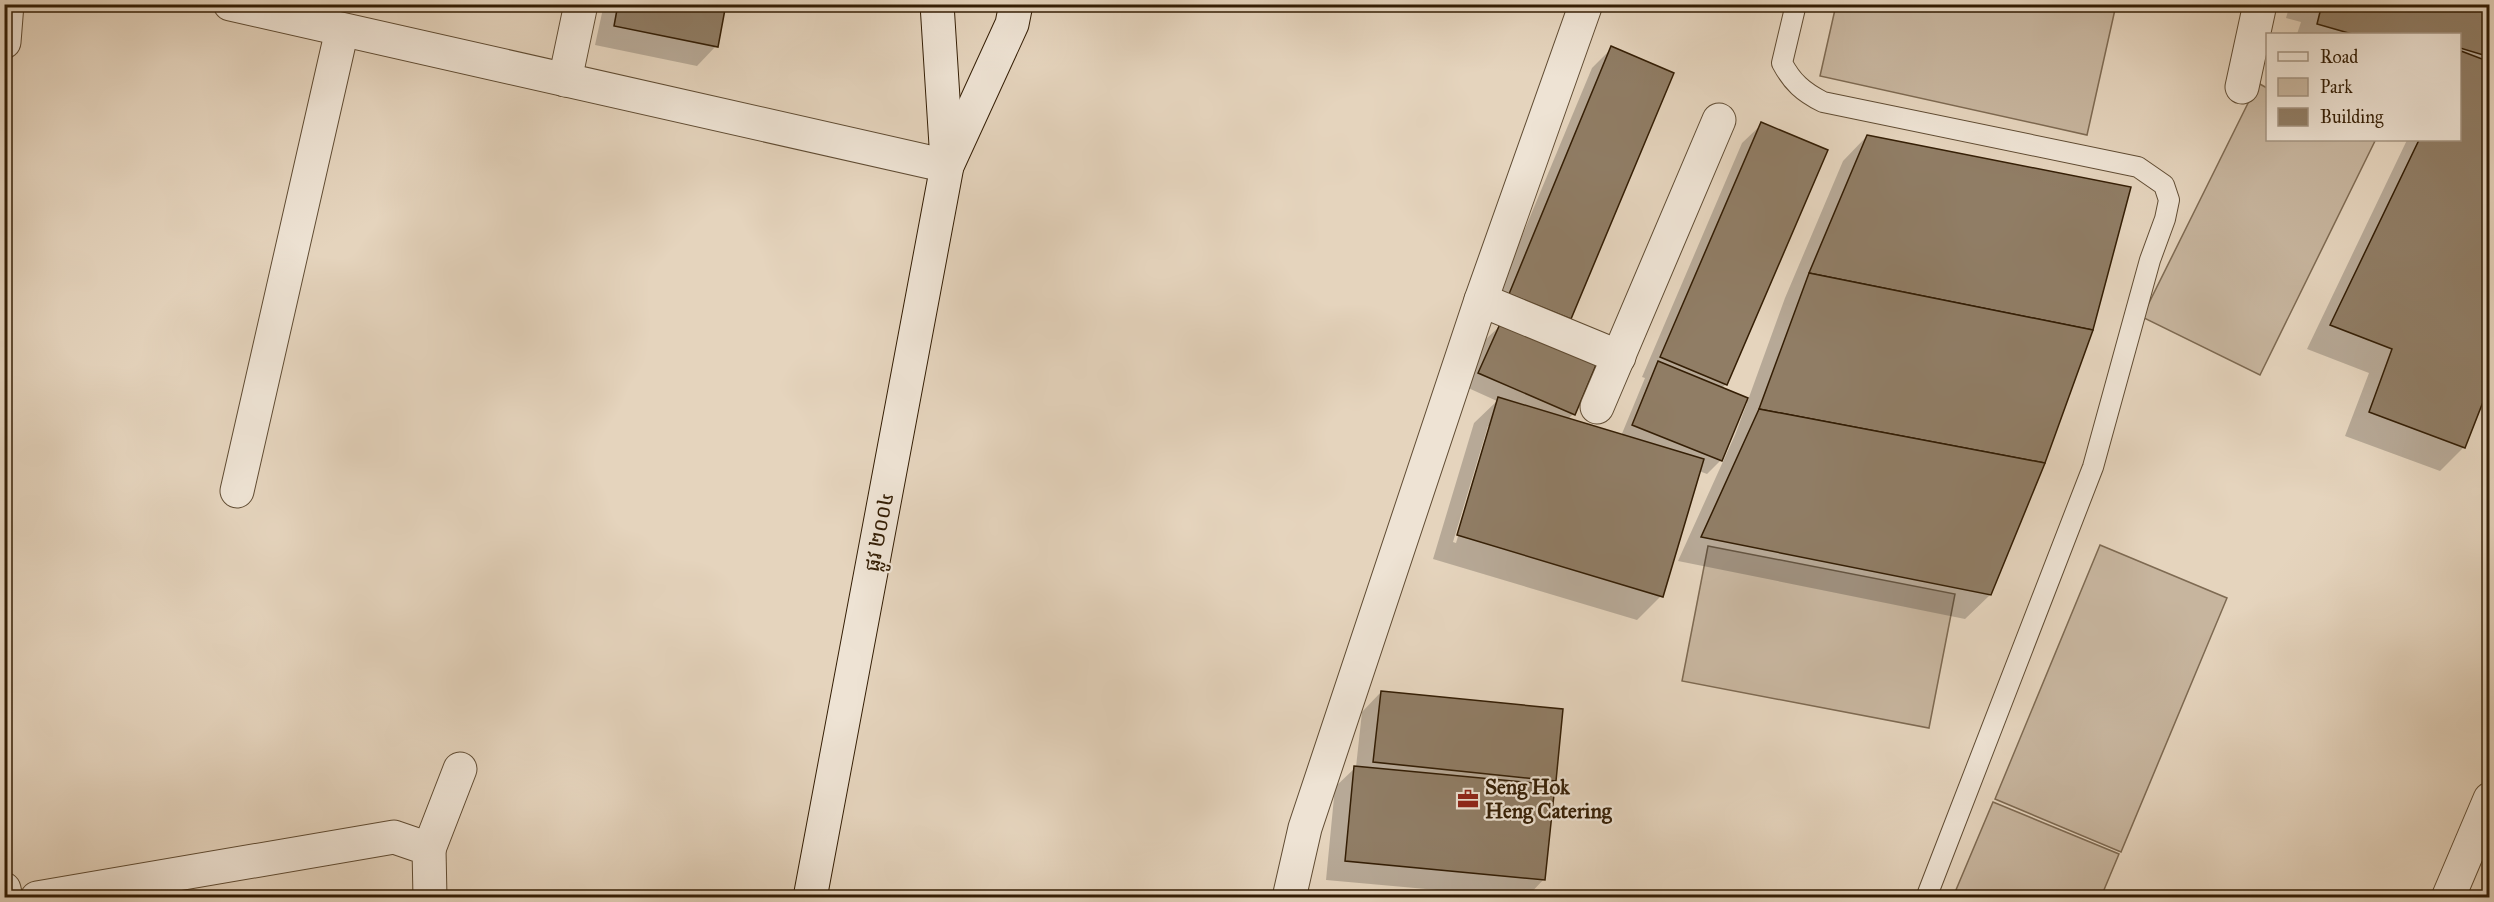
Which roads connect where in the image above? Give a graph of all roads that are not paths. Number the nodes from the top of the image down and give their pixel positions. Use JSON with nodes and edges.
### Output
{"nodes":[{"id":1,"x":7,"y":4,"type":"edge"},
{"id":2,"x":230,"y":4,"type":"edge"},
{"id":3,"x":581,"y":4,"type":"edge"},
{"id":4,"x":937,"y":4,"type":"edge"},
{"id":5,"x":1016,"y":4,"type":"edge"},
{"id":6,"x":1586,"y":4,"type":"edge"},
{"id":7,"x":1796,"y":4,"type":"edge"},
{"id":8,"x":2260,"y":4,"type":"edge"},
{"id":9,"x":290,"y":11,"type":"edge"},
{"id":10,"x":342,"y":30,"type":"junction"},
{"id":11,"x":4,"y":42,"type":"edge"},
{"id":12,"x":565,"y":80,"type":"junction"},
{"id":13,"x":2242,"y":87,"type":"dead end"},
{"id":14,"x":1719,"y":120,"type":"dead end"},
{"id":15,"x":947,"y":166,"type":"junction"},
{"id":16,"x":1480,"y":300,"type":"junction"},
{"id":17,"x":1618,"y":357,"type":"junction"},
{"id":18,"x":1597,"y":407,"type":"dead end"},
{"id":19,"x":237,"y":491,"type":"dead end"},
{"id":20,"x":460,"y":769,"type":"dead end"},
{"id":21,"x":2490,"y":799,"type":"edge"},
{"id":22,"x":429,"y":849,"type":"junction"},
{"id":23,"x":4,"y":889,"type":"edge"},
{"id":24,"x":6,"y":897,"type":"edge"},
{"id":25,"x":37,"y":897,"type":"edge"},
{"id":26,"x":430,"y":897,"type":"edge"},
{"id":27,"x":810,"y":897,"type":"edge"},
{"id":28,"x":1289,"y":897,"type":"edge"},
{"id":29,"x":1926,"y":897,"type":"edge"},
{"id":30,"x":2448,"y":897,"type":"edge"}],
"edges":[{"from":1,"to":11,"type":"street"},
{"from":2,"to":9,"type":"street"},
{"from":3,"to":12,"type":"street"},
{"from":4,"to":15,"type":"street","name":"ផ្លូវ ២០០៤"},
{"from":5,"to":15,"type":"street","name":"ផ្លូវ ២០០៤"},
{"from":6,"to":16,"type":"street"},
{"from":7,"to":29,"type":"lane"},
{"from":8,"to":13,"type":"street"},
{"from":9,"to":10,"type":"street"},
{"from":10,"to":12,"type":"street"},
{"from":10,"to":19,"type":"street"},
{"from":12,"to":15,"type":"street"},
{"from":14,"to":17,"type":"street"},
{"from":15,"to":27,"type":"street","name":"ផ្លូវ ២០០៤"},
{"from":16,"to":17,"type":"street"},
{"from":16,"to":28,"type":"street"},
{"from":17,"to":18,"type":"street"},
{"from":20,"to":22,"type":"street"},
{"from":21,"to":30,"type":"street"},
{"from":22,"to":25,"type":"street"},
{"from":22,"to":26,"type":"street"},
{"from":23,"to":24,"type":"street"}]}
